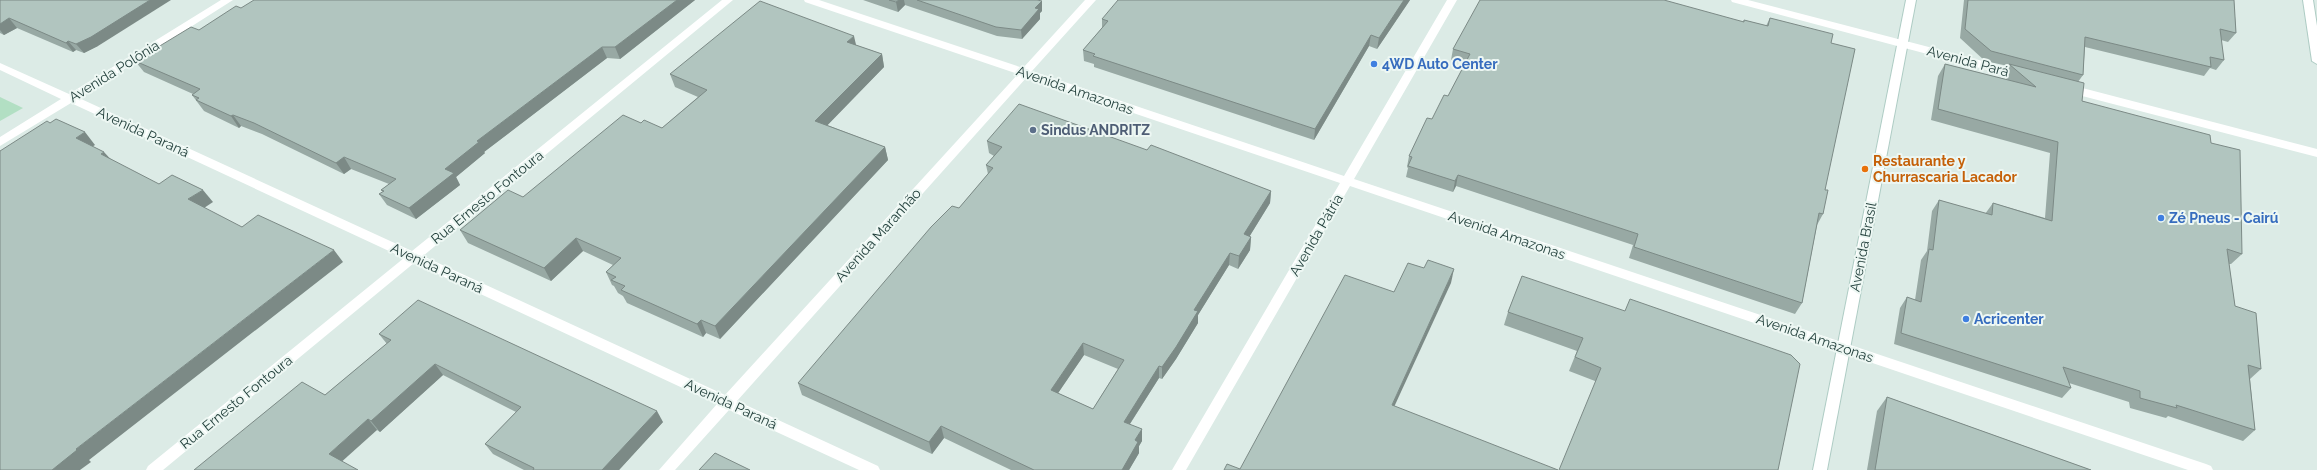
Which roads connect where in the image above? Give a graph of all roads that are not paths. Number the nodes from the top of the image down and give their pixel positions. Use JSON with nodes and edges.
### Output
{"nodes":[{"id":1,"x":228,"y":0,"type":"edge"},
{"id":2,"x":728,"y":0,"type":"edge"},
{"id":3,"x":809,"y":0,"type":"edge"},
{"id":4,"x":1091,"y":0,"type":"edge"},
{"id":5,"x":1452,"y":0,"type":"edge"},
{"id":6,"x":1736,"y":0,"type":"edge"},
{"id":7,"x":1911,"y":0,"type":"edge"},
{"id":8,"x":2308,"y":0,"type":"edge"},
{"id":9,"x":1902,"y":44,"type":"junction"},
{"id":10,"x":2317,"y":61,"type":"edge"},
{"id":11,"x":0,"y":66,"type":"edge"},
{"id":12,"x":1025,"y":73,"type":"junction"},
{"id":13,"x":2031,"y":78,"type":"edge"},
{"id":14,"x":2054,"y":84,"type":"edge"},
{"id":15,"x":70,"y":99,"type":"junction"},
{"id":16,"x":0,"y":142,"type":"edge"},
{"id":17,"x":2317,"y":153,"type":"edge"},
{"id":18,"x":1347,"y":181,"type":"junction"},
{"id":19,"x":413,"y":257,"type":"junction"},
{"id":20,"x":1843,"y":348,"type":"junction"},
{"id":21,"x":726,"y":402,"type":"junction"},
{"id":22,"x":153,"y":470,"type":"edge"},
{"id":23,"x":666,"y":470,"type":"edge"},
{"id":24,"x":873,"y":470,"type":"edge"},
{"id":25,"x":1179,"y":470,"type":"edge"},
{"id":26,"x":1820,"y":470,"type":"edge"},
{"id":27,"x":2206,"y":470,"type":"edge"}],
"edges":[{"from":1,"to":15,"type":"street","name":"Avenida Polônia"},
{"from":2,"to":19,"type":"street","name":"Rua Ernesto Fontoura"},
{"from":3,"to":12,"type":"street","name":"Avenida Amazonas"},
{"from":4,"to":12,"type":"street","name":"Avenida Maranhão"},
{"from":5,"to":18,"type":"street","name":"Avenida Pátria"},
{"from":6,"to":9,"type":"street","name":"Avenida Pará"},
{"from":7,"to":9,"type":"street","name":"Avenida Brasil"},
{"from":8,"to":10,"type":"street"},
{"from":9,"to":13,"type":"street","name":"Avenida Pará"},
{"from":9,"to":20,"type":"street","name":"Avenida Brasil"},
{"from":11,"to":15,"type":"street","name":"Avenida Paraná"},
{"from":12,"to":18,"type":"street","name":"Avenida Amazonas"},
{"from":12,"to":21,"type":"street","name":"Avenida Maranhão"},
{"from":14,"to":17,"type":"street"},
{"from":15,"to":16,"type":"street","name":"Avenida Polônia"},
{"from":15,"to":19,"type":"street","name":"Avenida Paraná"},
{"from":18,"to":20,"type":"street","name":"Avenida Amazonas"},
{"from":18,"to":25,"type":"street","name":"Avenida Pátria"},
{"from":19,"to":21,"type":"street","name":"Avenida Paraná"},
{"from":19,"to":22,"type":"street","name":"Rua Ernesto Fontoura"},
{"from":20,"to":26,"type":"street","name":"Avenida Brasil"},
{"from":20,"to":27,"type":"street","name":"Avenida Amazonas"},
{"from":21,"to":23,"type":"street","name":"Avenida Maranhão"},
{"from":21,"to":24,"type":"street","name":"Avenida Paraná"}]}
